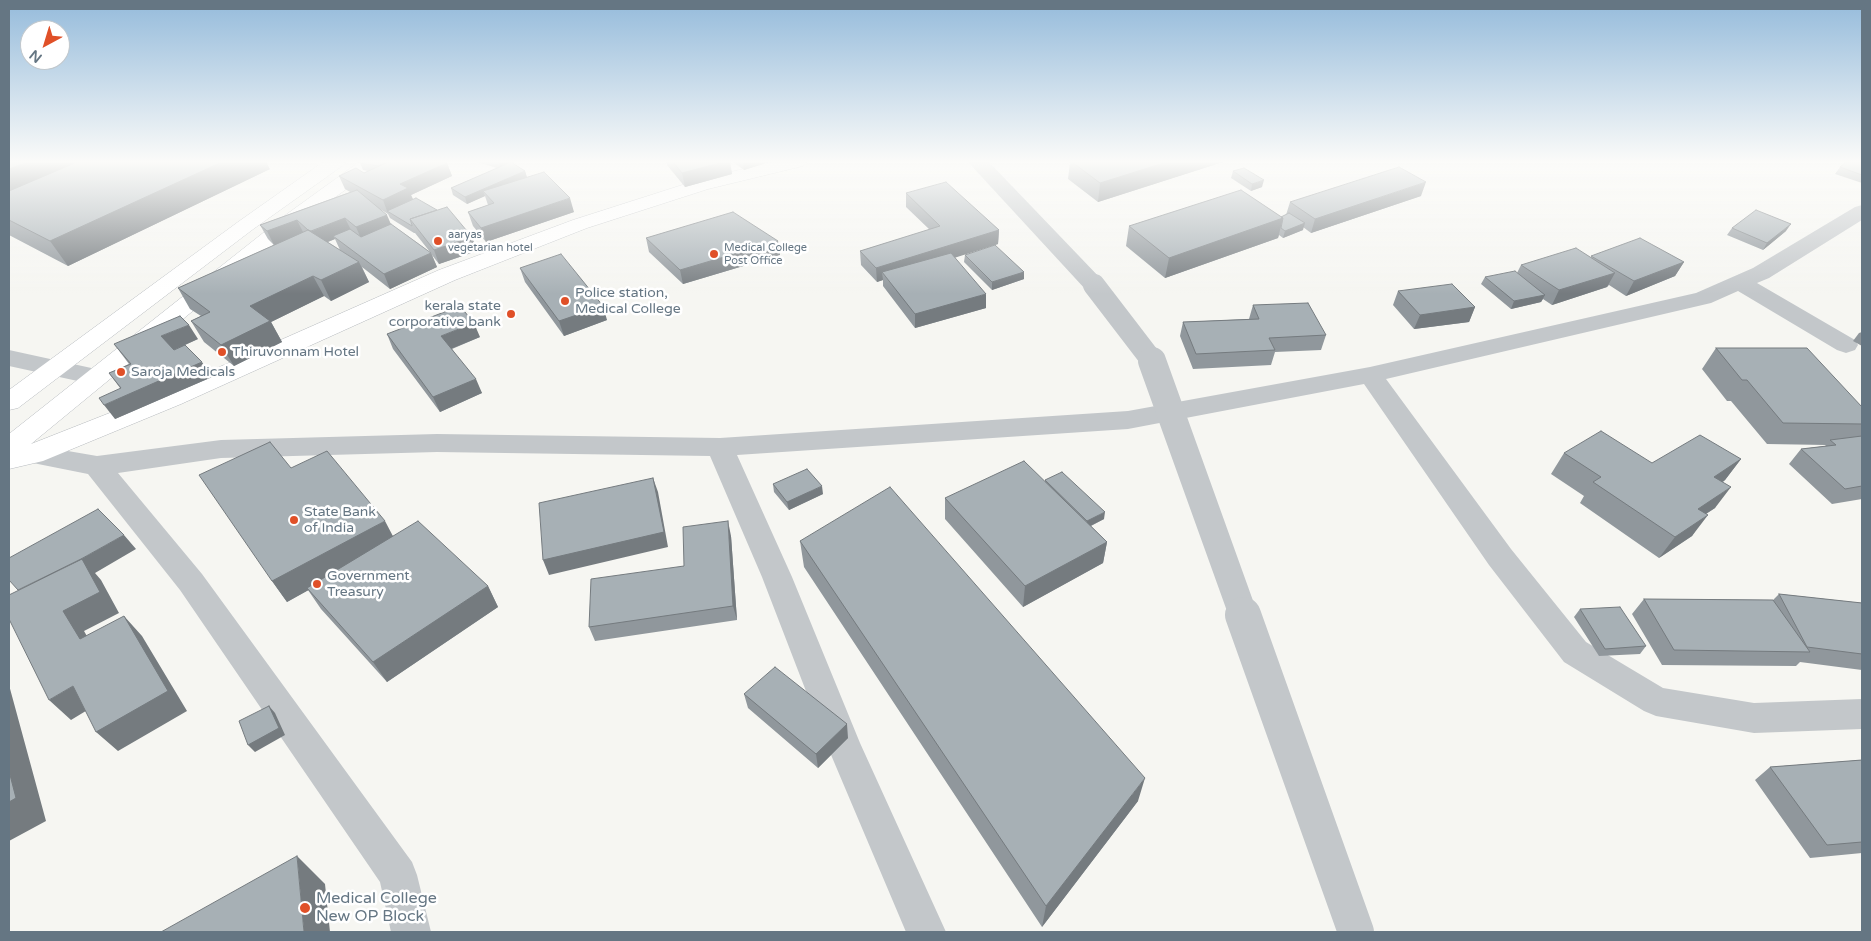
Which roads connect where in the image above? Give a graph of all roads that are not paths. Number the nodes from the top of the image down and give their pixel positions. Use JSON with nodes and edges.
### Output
{"nodes":[{"id":1,"x":273,"y":206,"type":"edge"},
{"id":2,"x":311,"y":206,"type":"edge"},
{"id":3,"x":637,"y":206,"type":"edge"},
{"id":4,"x":1019,"y":206,"type":"edge"},
{"id":5,"x":1862,"y":211,"type":"edge"},
{"id":6,"x":1740,"y":283,"type":"junction"},
{"id":7,"x":1846,"y":345,"type":"dead end"},
{"id":8,"x":9,"y":358,"type":"edge"},
{"id":9,"x":51,"y":368,"type":"junction"},
{"id":10,"x":1370,"y":375,"type":"junction"},
{"id":11,"x":96,"y":377,"type":"junction"},
{"id":12,"x":9,"y":402,"type":"edge"},
{"id":13,"x":720,"y":447,"type":"junction"},
{"id":14,"x":17,"y":454,"type":"edge"},
{"id":15,"x":97,"y":466,"type":"junction"},
{"id":16,"x":1862,"y":714,"type":"edge"},
{"id":17,"x":411,"y":932,"type":"edge"},
{"id":18,"x":926,"y":932,"type":"edge"},
{"id":19,"x":1356,"y":932,"type":"edge"}],
"edges":[{"from":1,"to":9,"type":"main road"},
{"from":2,"to":11,"type":"main road"},
{"from":3,"to":14,"type":"main road"},
{"from":4,"to":19,"type":"street","bridge":true},
{"from":5,"to":6,"type":"street"},
{"from":6,"to":7,"type":"street"},
{"from":6,"to":10,"type":"street"},
{"from":8,"to":9,"type":"street"},
{"from":9,"to":11,"type":"street"},
{"from":9,"to":12,"type":"main road"},
{"from":10,"to":13,"type":"street"},
{"from":10,"to":16,"type":"street"},
{"from":11,"to":14,"type":"main road"},
{"from":13,"to":15,"type":"street"},
{"from":13,"to":18,"type":"street"},
{"from":14,"to":15,"type":"street"},
{"from":15,"to":17,"type":"street"}]}
